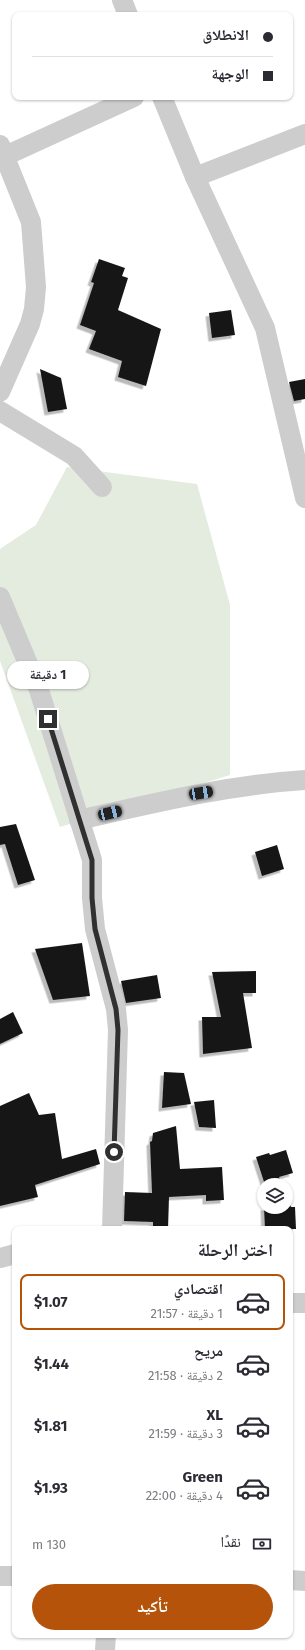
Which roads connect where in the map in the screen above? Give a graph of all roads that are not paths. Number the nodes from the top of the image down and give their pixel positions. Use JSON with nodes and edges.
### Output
{"nodes":[{"id":1,"x":122,"y":0,"type":"edge"},
{"id":2,"x":127,"y":12,"type":"edge"},
{"id":3,"x":127,"y":100,"type":"edge"},
{"id":4,"x":163,"y":100,"type":"edge"},
{"id":5,"x":305,"y":134,"type":"edge"},
{"id":6,"x":3,"y":151,"type":"edge"},
{"id":7,"x":195,"y":177,"type":"junction"},
{"id":8,"x":0,"y":392,"type":"edge"},
{"id":9,"x":0,"y":411,"type":"edge"},
{"id":10,"x":102,"y":487,"type":"dead end"},
{"id":11,"x":305,"y":498,"type":"edge"},
{"id":12,"x":0,"y":597,"type":"edge"},
{"id":13,"x":305,"y":780,"type":"edge"},
{"id":14,"x":80,"y":820,"type":"junction"},
{"id":15,"x":112,"y":1226,"type":"edge"},
{"id":16,"x":12,"y":1255,"type":"edge"},
{"id":17,"x":0,"y":1258,"type":"edge"},
{"id":18,"x":293,"y":1303,"type":"edge"},
{"id":19,"x":305,"y":1303,"type":"edge"},
{"id":20,"x":0,"y":1576,"type":"edge"},
{"id":21,"x":12,"y":1576,"type":"edge"},
{"id":22,"x":293,"y":1580,"type":"edge"},
{"id":23,"x":305,"y":1580,"type":"edge"},
{"id":24,"x":106,"y":1638,"type":"edge"},
{"id":25,"x":105,"y":1650,"type":"edge"}],
"edges":[{"from":1,"to":2,"type":"street"},
{"from":3,"to":6,"type":"street"},
{"from":4,"to":7,"type":"street"},
{"from":5,"to":7,"type":"street"},
{"from":6,"to":8,"type":"street"},
{"from":7,"to":11,"type":"street"},
{"from":9,"to":10,"type":"street"},
{"from":12,"to":14,"type":"street"},
{"from":13,"to":14,"type":"street"},
{"from":14,"to":15,"type":"street"},
{"from":16,"to":17,"type":"street"},
{"from":18,"to":19,"type":"street"},
{"from":20,"to":21,"type":"street"},
{"from":22,"to":23,"type":"street"},
{"from":24,"to":25,"type":"street"}]}
